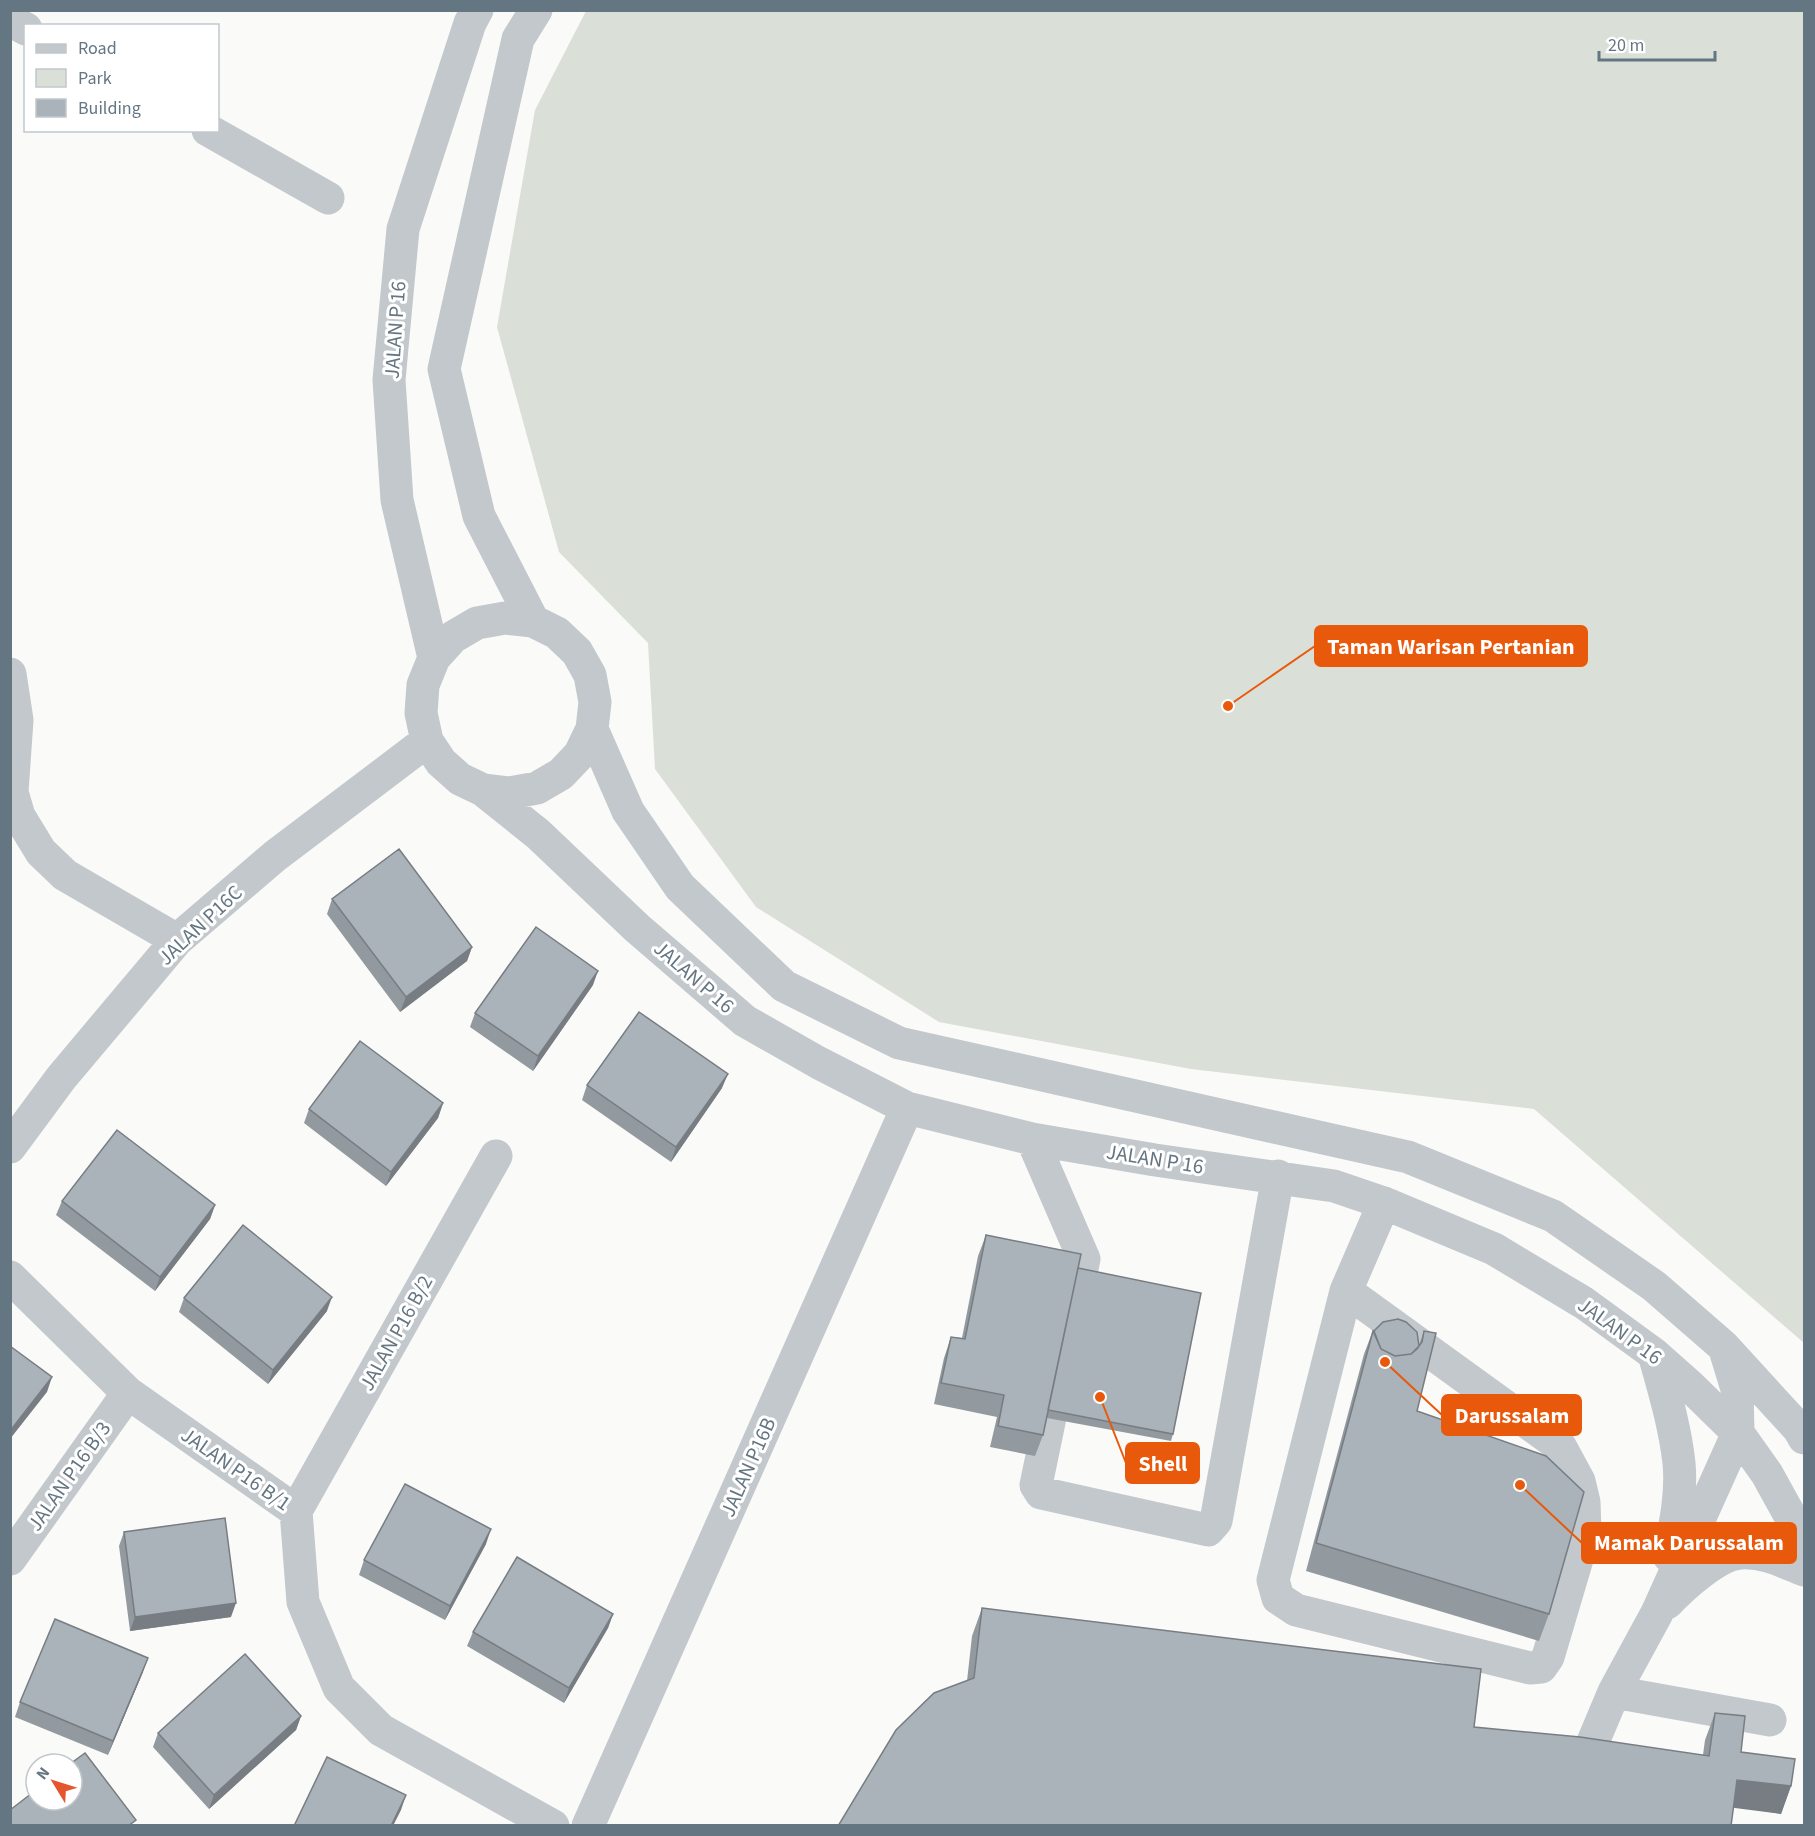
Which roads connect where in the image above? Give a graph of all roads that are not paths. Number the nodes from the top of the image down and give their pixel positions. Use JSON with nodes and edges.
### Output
{"nodes":[{"id":1,"x":477,"y":10,"type":"edge"},
{"id":2,"x":536,"y":10,"type":"edge"},
{"id":3,"x":10,"y":20,"type":"edge"},
{"id":4,"x":24,"y":28,"type":"edge"},
{"id":5,"x":212,"y":132,"type":"edge"},
{"id":6,"x":328,"y":198,"type":"dead end"},
{"id":7,"x":532,"y":621,"type":"junction"},
{"id":8,"x":434,"y":658,"type":"junction"},
{"id":9,"x":10,"y":674,"type":"edge"},
{"id":10,"x":592,"y":729,"type":"junction"},
{"id":11,"x":427,"y":741,"type":"junction"},
{"id":12,"x":483,"y":790,"type":"junction"},
{"id":13,"x":177,"y":940,"type":"junction"},
{"id":14,"x":907,"y":1108,"type":"junction"},
{"id":15,"x":1032,"y":1139,"type":"junction"},
{"id":16,"x":10,"y":1147,"type":"edge"},
{"id":17,"x":496,"y":1156,"type":"dead end"},
{"id":18,"x":1278,"y":1176,"type":"junction"},
{"id":19,"x":1384,"y":1203,"type":"junction"},
{"id":20,"x":10,"y":1277,"type":"edge"},
{"id":21,"x":1346,"y":1291,"type":"junction"},
{"id":22,"x":1723,"y":1346,"type":"junction"},
{"id":23,"x":1654,"y":1354,"type":"junction"},
{"id":24,"x":128,"y":1393,"type":"junction"},
{"id":25,"x":1738,"y":1433,"type":"junction"},
{"id":26,"x":1804,"y":1438,"type":"edge"},
{"id":27,"x":296,"y":1511,"type":"junction"},
{"id":28,"x":1804,"y":1541,"type":"edge"},
{"id":29,"x":10,"y":1558,"type":"edge"},
{"id":30,"x":1804,"y":1570,"type":"edge"},
{"id":31,"x":1657,"y":1613,"type":"junction"},
{"id":32,"x":1614,"y":1692,"type":"junction"},
{"id":33,"x":1770,"y":1719,"type":"dead end"},
{"id":34,"x":1571,"y":1799,"type":"edge"},
{"id":35,"x":553,"y":1826,"type":"edge"},
{"id":36,"x":588,"y":1826,"type":"edge"}],
"edges":[{"from":1,"to":8,"type":"street","name":"JALAN P 16"},
{"from":2,"to":7,"type":"street"},
{"from":3,"to":4,"type":"street"},
{"from":5,"to":6,"type":"street"},
{"from":7,"to":8,"type":"street","name":"JALAN P 16"},
{"from":7,"to":10,"type":"street","name":"JALAN P 16"},
{"from":8,"to":11,"type":"street","name":"JALAN P 16"},
{"from":9,"to":13,"type":"street"},
{"from":10,"to":12,"type":"street","name":"JALAN P 16"},
{"from":10,"to":22,"type":"street","name":"JALAN P 16"},
{"from":11,"to":12,"type":"street","name":"JALAN P 16"},
{"from":11,"to":13,"type":"street","name":"JALAN P16C"},
{"from":12,"to":14,"type":"street","name":"JALAN P 16"},
{"from":13,"to":16,"type":"street","name":"JALAN P16C"},
{"from":14,"to":15,"type":"street","name":"JALAN P 16"},
{"from":14,"to":36,"type":"street","name":"JALAN P16B"},
{"from":15,"to":18,"type":"street","name":"JALAN P 16"},
{"from":15,"to":18,"type":"street"},
{"from":17,"to":27,"type":"street","name":"JALAN P16 B/2"},
{"from":18,"to":19,"type":"street","name":"JALAN P 16"},
{"from":19,"to":21,"type":"street"},
{"from":19,"to":23,"type":"street","name":"JALAN P 16"},
{"from":20,"to":24,"type":"street","name":"JALAN P16 B/1"},
{"from":21,"to":21,"type":"street"},
{"from":22,"to":25,"type":"street"},
{"from":22,"to":26,"type":"street","name":"JALAN P 16"},
{"from":23,"to":25,"type":"street","name":"JALAN P 16"},
{"from":23,"to":31,"type":"street"},
{"from":24,"to":27,"type":"street","name":"JALAN P16 B/1"},
{"from":24,"to":29,"type":"street","name":"JALAN P16 B/3"},
{"from":25,"to":28,"type":"street","name":"JALAN P 16"},
{"from":25,"to":31,"type":"street"},
{"from":27,"to":35,"type":"street","name":"JALAN P16 B/1"},
{"from":30,"to":31,"type":"street"},
{"from":31,"to":32,"type":"street"},
{"from":32,"to":33,"type":"street"},
{"from":32,"to":34,"type":"street"}]}
